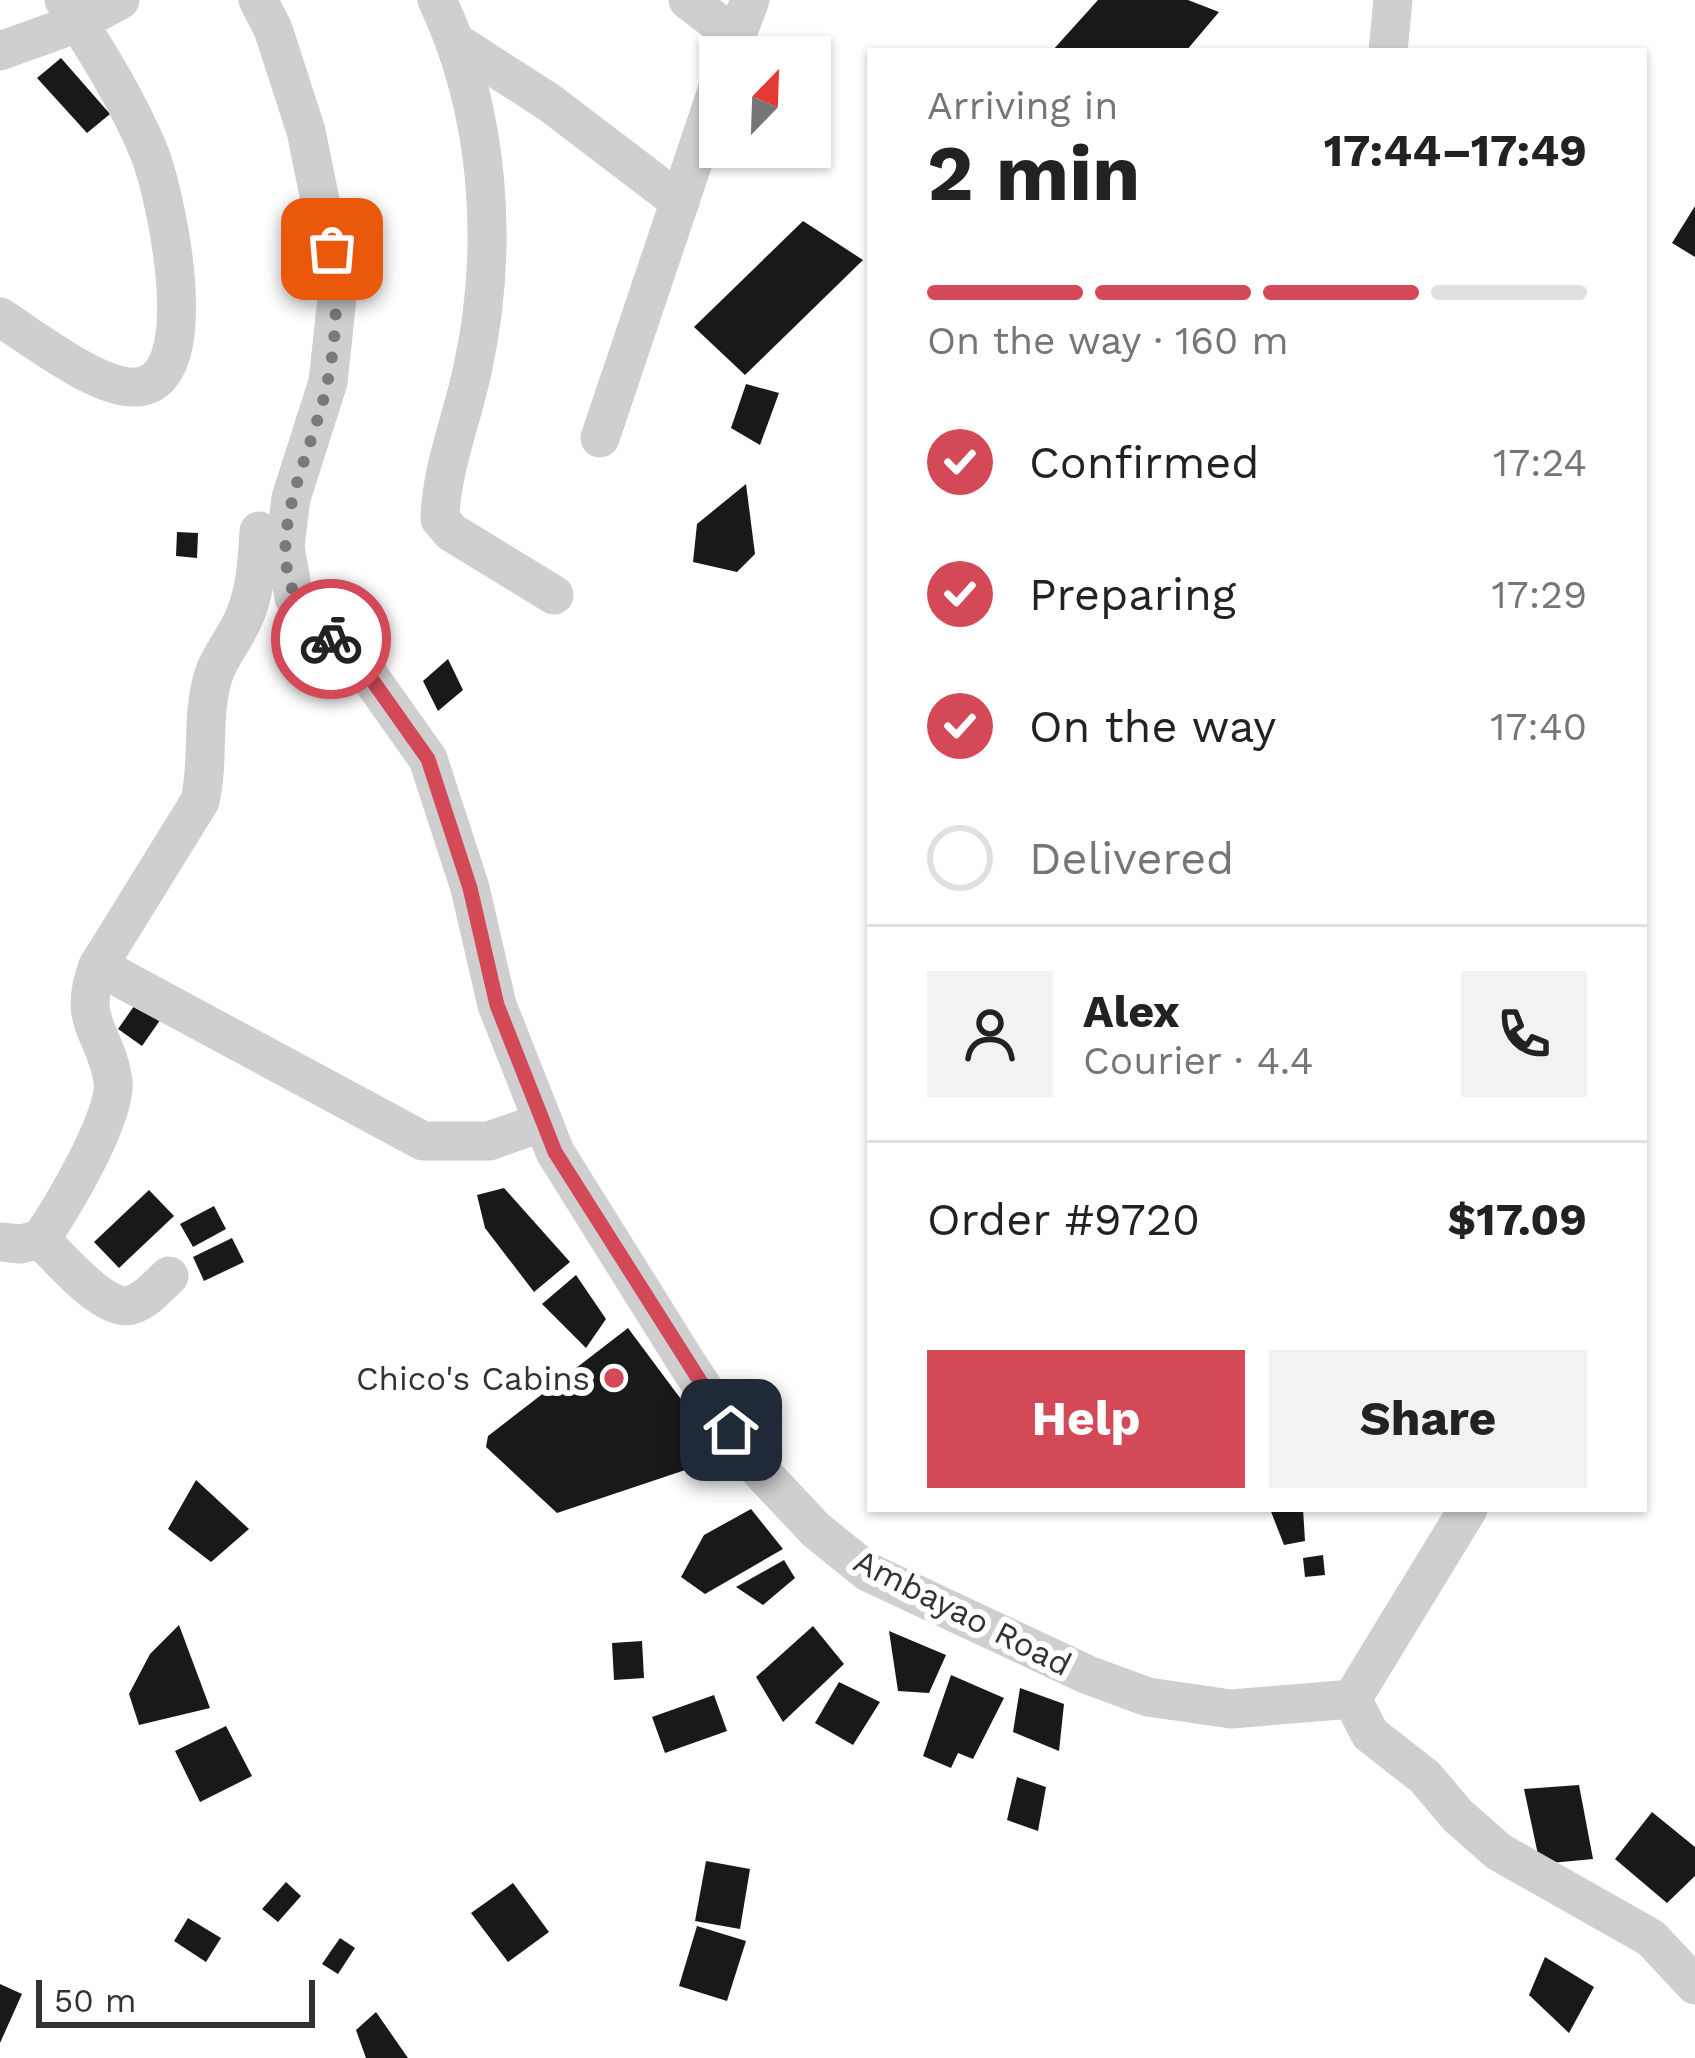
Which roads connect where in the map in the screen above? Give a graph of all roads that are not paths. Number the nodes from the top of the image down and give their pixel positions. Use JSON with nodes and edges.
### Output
{"nodes":[{"id":1,"x":120,"y":0,"type":"edge"},
{"id":2,"x":258,"y":0,"type":"edge"},
{"id":3,"x":437,"y":0,"type":"edge"},
{"id":4,"x":688,"y":0,"type":"edge"},
{"id":5,"x":1394,"y":0,"type":"edge"},
{"id":6,"x":71,"y":11,"type":"edge"},
{"id":7,"x":738,"y":31,"type":"edge"},
{"id":8,"x":458,"y":43,"type":"junction"},
{"id":9,"x":1388,"y":48,"type":"edge"},
{"id":10,"x":0,"y":51,"type":"edge"},
{"id":11,"x":699,"y":145,"type":"edge"},
{"id":12,"x":680,"y":202,"type":"junction"},
{"id":13,"x":0,"y":317,"type":"edge"},
{"id":14,"x":599,"y":438,"type":"dead end"},
{"id":15,"x":259,"y":531,"type":"dead end"},
{"id":16,"x":554,"y":595,"type":"dead end"},
{"id":17,"x":98,"y":966,"type":"junction"},
{"id":18,"x":543,"y":1122,"type":"junction"},
{"id":19,"x":40,"y":1239,"type":"junction"},
{"id":20,"x":0,"y":1242,"type":"edge"},
{"id":21,"x":170,"y":1276,"type":"dead end"},
{"id":22,"x":1466,"y":1512,"type":"edge"},
{"id":23,"x":1352,"y":1699,"type":"junction"},
{"id":24,"x":1695,"y":1985,"type":"edge"}],
"edges":[{"from":1,"to":6,"type":"street"},
{"from":2,"to":18,"type":"street","name":"Ambayao Road"},
{"from":3,"to":8,"type":"street"},
{"from":4,"to":7,"type":"street"},
{"from":5,"to":9,"type":"street"},
{"from":6,"to":10,"type":"street"},
{"from":6,"to":13,"type":"street"},
{"from":8,"to":12,"type":"street"},
{"from":8,"to":16,"type":"street"},
{"from":11,"to":12,"type":"street"},
{"from":12,"to":14,"type":"street"},
{"from":15,"to":17,"type":"street"},
{"from":17,"to":18,"type":"street"},
{"from":17,"to":19,"type":"street"},
{"from":18,"to":23,"type":"street","name":"Ambayao Road"},
{"from":19,"to":20,"type":"street"},
{"from":19,"to":21,"type":"street"},
{"from":22,"to":23,"type":"street"},
{"from":23,"to":24,"type":"street"}]}
